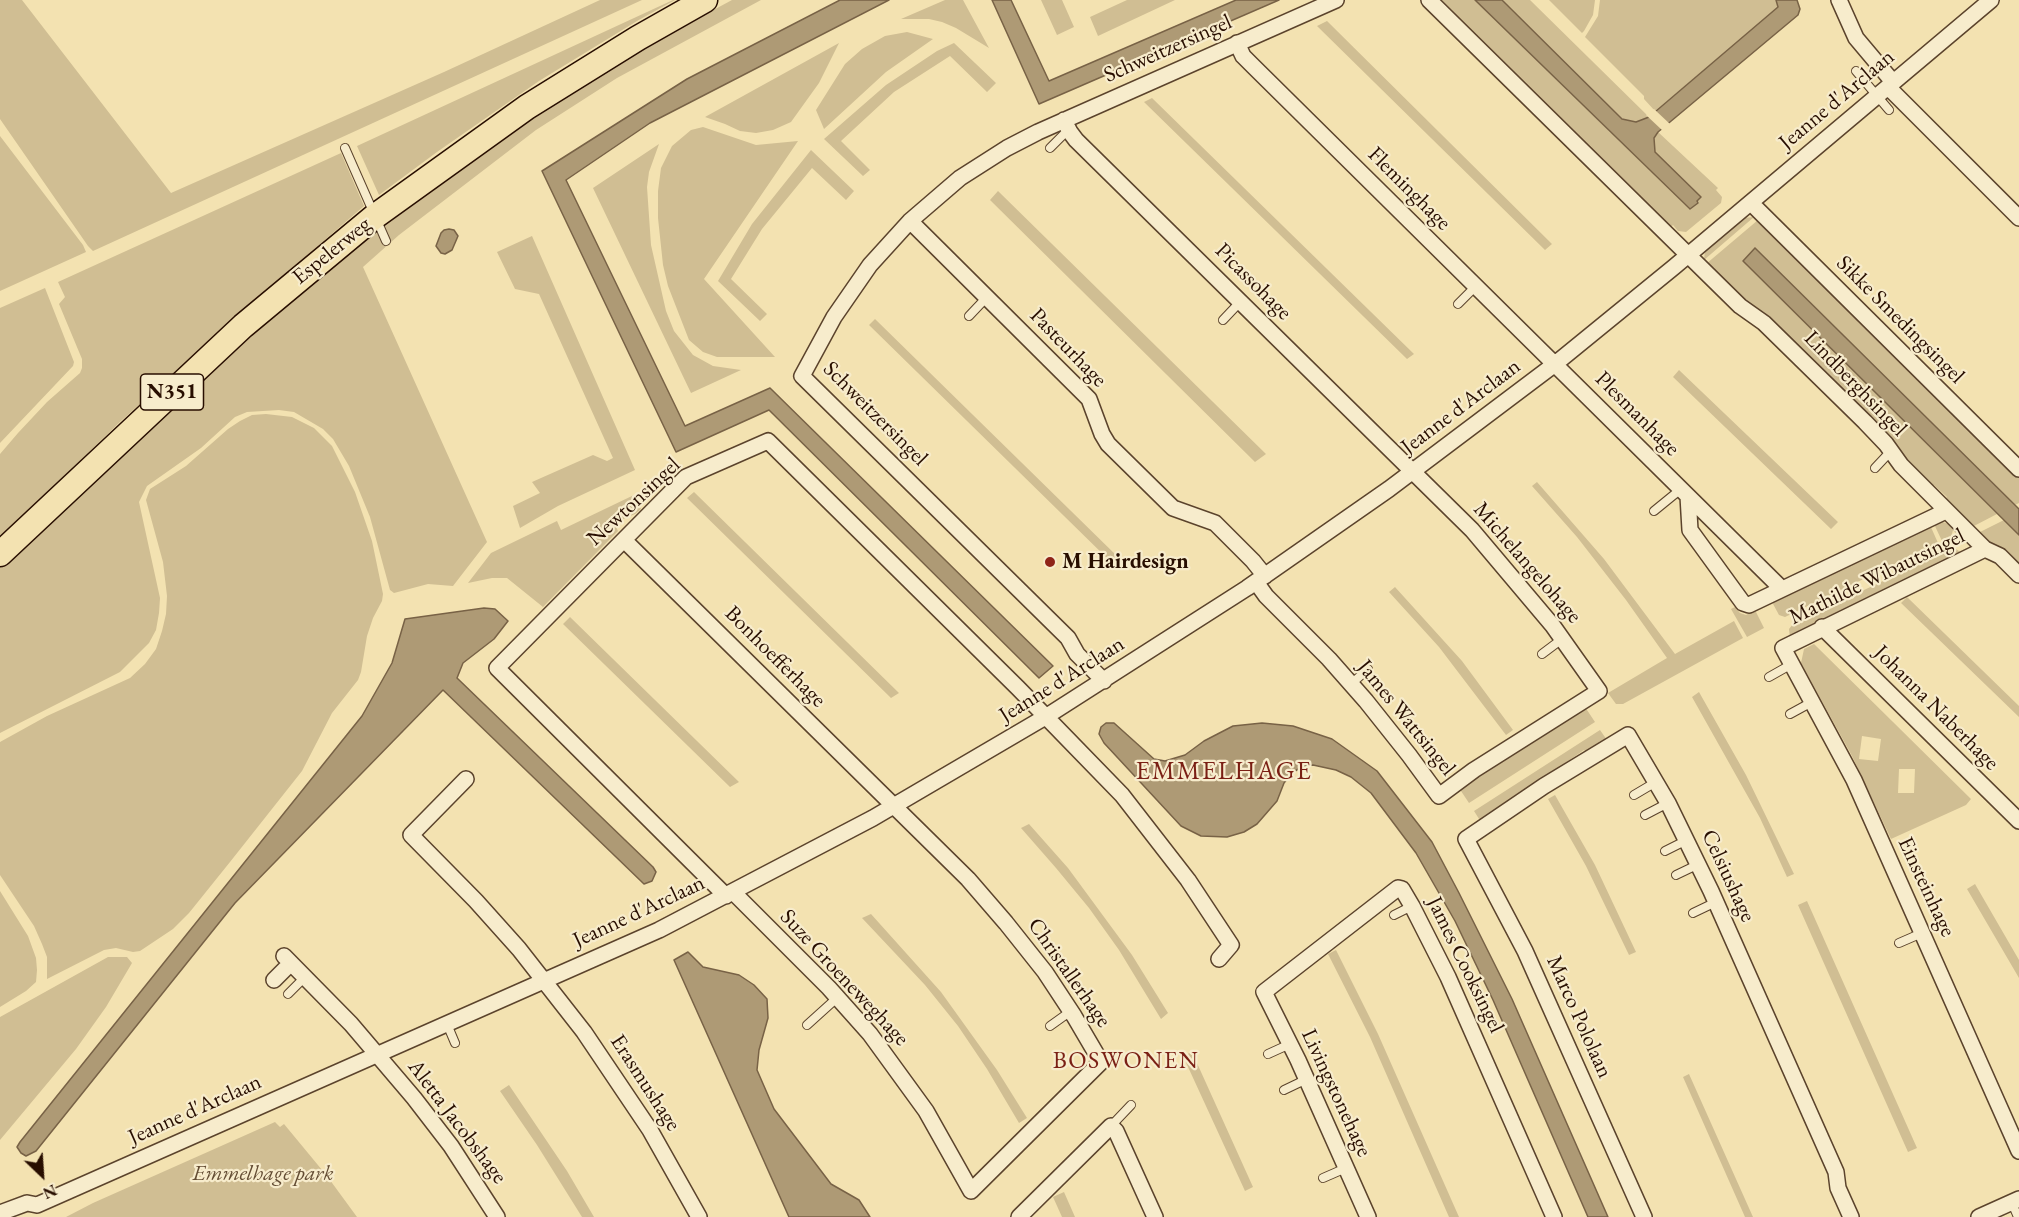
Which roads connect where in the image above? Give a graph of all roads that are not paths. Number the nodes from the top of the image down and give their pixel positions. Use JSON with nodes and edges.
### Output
{"nodes":[{"id":1,"x":705,"y":0,"type":"edge"},
{"id":2,"x":1336,"y":0,"type":"edge"},
{"id":3,"x":1429,"y":0,"type":"edge"},
{"id":4,"x":1839,"y":0,"type":"edge"},
{"id":5,"x":1992,"y":0,"type":"edge"},
{"id":6,"x":1237,"y":43,"type":"junction"},
{"id":7,"x":1856,"y":72,"type":"dead end"},
{"id":8,"x":1886,"y":88,"type":"junction"},
{"id":9,"x":1889,"y":110,"type":"dead end"},
{"id":10,"x":1066,"y":125,"type":"junction"},
{"id":11,"x":345,"y":148,"type":"dead end"},
{"id":12,"x":1050,"y":148,"type":"dead end"},
{"id":13,"x":1751,"y":202,"type":"junction"},
{"id":14,"x":374,"y":217,"type":"junction"},
{"id":15,"x":2019,"y":218,"type":"edge"},
{"id":16,"x":910,"y":221,"type":"junction"},
{"id":17,"x":386,"y":241,"type":"dead end"},
{"id":18,"x":1688,"y":255,"type":"junction"},
{"id":19,"x":1476,"y":286,"type":"junction"},
{"id":20,"x":987,"y":297,"type":"junction"},
{"id":21,"x":1241,"y":301,"type":"junction"},
{"id":22,"x":1458,"y":304,"type":"dead end"},
{"id":23,"x":969,"y":316,"type":"dead end"},
{"id":24,"x":1223,"y":320,"type":"dead end"},
{"id":25,"x":1555,"y":364,"type":"junction"},
{"id":26,"x":1891,"y":451,"type":"junction"},
{"id":27,"x":1875,"y":468,"type":"dead end"},
{"id":28,"x":2019,"y":469,"type":"edge"},
{"id":29,"x":1413,"y":471,"type":"junction"},
{"id":30,"x":1685,"y":493,"type":"junction"},
{"id":31,"x":1654,"y":511,"type":"dead end"},
{"id":32,"x":1946,"y":511,"type":"junction"},
{"id":33,"x":624,"y":540,"type":"junction"},
{"id":34,"x":1985,"y":549,"type":"junction"},
{"id":35,"x":0,"y":554,"type":"edge"},
{"id":36,"x":2019,"y":575,"type":"edge"},
{"id":37,"x":1260,"y":579,"type":"junction"},
{"id":38,"x":1782,"y":589,"type":"junction"},
{"id":39,"x":1822,"y":627,"type":"junction"},
{"id":40,"x":1563,"y":638,"type":"junction"},
{"id":41,"x":1783,"y":648,"type":"joint"},
{"id":42,"x":1542,"y":654,"type":"dead end"},
{"id":43,"x":1792,"y":664,"type":"junction"},
{"id":44,"x":1368,"y":669,"type":"dead end"},
{"id":45,"x":1769,"y":677,"type":"dead end"},
{"id":46,"x":1104,"y":681,"type":"junction"},
{"id":47,"x":1351,"y":684,"type":"junction"},
{"id":48,"x":1599,"y":691,"type":"joint"},
{"id":49,"x":1812,"y":702,"type":"junction"},
{"id":50,"x":1790,"y":714,"type":"dead end"},
{"id":51,"x":1047,"y":716,"type":"junction"},
{"id":52,"x":466,"y":778,"type":"dead end"},
{"id":53,"x":1656,"y":782,"type":"junction"},
{"id":54,"x":1634,"y":795,"type":"dead end"},
{"id":55,"x":1668,"y":803,"type":"junction"},
{"id":56,"x":894,"y":806,"type":"junction"},
{"id":57,"x":1645,"y":815,"type":"dead end"},
{"id":58,"x":2019,"y":821,"type":"edge"},
{"id":59,"x":1466,"y":839,"type":"joint"},
{"id":60,"x":1687,"y":840,"type":"junction"},
{"id":61,"x":1665,"y":852,"type":"dead end"},
{"id":62,"x":1699,"y":864,"type":"junction"},
{"id":63,"x":1676,"y":875,"type":"dead end"},
{"id":64,"x":730,"y":894,"type":"junction"},
{"id":65,"x":1716,"y":902,"type":"junction"},
{"id":66,"x":1412,"y":906,"type":"junction"},
{"id":67,"x":1693,"y":913,"type":"dead end"},
{"id":68,"x":1394,"y":915,"type":"dead end"},
{"id":69,"x":1922,"y":933,"type":"junction"},
{"id":70,"x":1899,"y":943,"type":"dead end"},
{"id":71,"x":1219,"y":959,"type":"dead end"},
{"id":72,"x":296,"y":967,"type":"junction"},
{"id":73,"x":275,"y":975,"type":"dead end"},
{"id":74,"x":545,"y":980,"type":"junction"},
{"id":75,"x":1267,"y":989,"type":"joint"},
{"id":76,"x":288,"y":994,"type":"dead end"},
{"id":77,"x":838,"y":997,"type":"junction"},
{"id":78,"x":1071,"y":1011,"type":"junction"},
{"id":79,"x":447,"y":1024,"type":"junction"},
{"id":80,"x":807,"y":1025,"type":"dead end"},
{"id":81,"x":1050,"y":1026,"type":"dead end"},
{"id":82,"x":455,"y":1043,"type":"dead end"},
{"id":83,"x":1290,"y":1044,"type":"junction"},
{"id":84,"x":378,"y":1054,"type":"junction"},
{"id":85,"x":1268,"y":1054,"type":"dead end"},
{"id":86,"x":1307,"y":1079,"type":"junction"},
{"id":87,"x":1284,"y":1090,"type":"dead end"},
{"id":88,"x":1131,"y":1105,"type":"dead end"},
{"id":89,"x":1112,"y":1126,"type":"junction"},
{"id":90,"x":2019,"y":1151,"type":"edge"},
{"id":91,"x":1346,"y":1168,"type":"junction"},
{"id":92,"x":1323,"y":1178,"type":"dead end"},
{"id":93,"x":971,"y":1191,"type":"joint"},
{"id":94,"x":37,"y":1205,"type":"junction"},
{"id":95,"x":2016,"y":1206,"type":"edge"},
{"id":96,"x":0,"y":1213,"type":"edge"},
{"id":97,"x":25,"y":1217,"type":"edge"},
{"id":98,"x":498,"y":1217,"type":"edge"},
{"id":99,"x":699,"y":1217,"type":"edge"},
{"id":100,"x":1019,"y":1217,"type":"edge"},
{"id":101,"x":1155,"y":1217,"type":"edge"},
{"id":102,"x":1368,"y":1217,"type":"edge"},
{"id":103,"x":1554,"y":1217,"type":"edge"},
{"id":104,"x":1644,"y":1217,"type":"edge"},
{"id":105,"x":1851,"y":1217,"type":"edge"},
{"id":106,"x":1979,"y":1217,"type":"edge"}],
"edges":[{"from":1,"to":14,"type":"main road","name":"Espelerweg","number":"N351"},
{"from":2,"to":6,"type":"street","name":"Schweitzersingel"},
{"from":3,"to":18,"type":"street"},
{"from":4,"to":8,"type":"street"},
{"from":5,"to":8,"type":"street","name":"Jeanne d'Arclaan"},
{"from":6,"to":10,"type":"street","name":"Schweitzersingel"},
{"from":6,"to":19,"type":"street","name":"Fleminghage"},
{"from":7,"to":8,"type":"lane"},
{"from":8,"to":9,"type":"lane"},
{"from":8,"to":13,"type":"street","name":"Jeanne d'Arclaan"},
{"from":8,"to":15,"type":"street"},
{"from":10,"to":12,"type":"lane"},
{"from":10,"to":16,"type":"street","name":"Schweitzersingel"},
{"from":10,"to":21,"type":"street","name":"Picassohage"},
{"from":11,"to":14,"type":"lane"},
{"from":13,"to":18,"type":"street","name":"Jeanne d'Arclaan"},
{"from":13,"to":28,"type":"street","name":"Sikke Smedingsingel"},
{"from":14,"to":17,"type":"lane"},
{"from":14,"to":35,"type":"main road","name":"Espelerweg","number":"N351"},
{"from":16,"to":20,"type":"street","name":"Pasteurhage"},
{"from":16,"to":46,"type":"street","name":"Schweitzersingel"},
{"from":18,"to":25,"type":"street","name":"Jeanne d'Arclaan"},
{"from":18,"to":26,"type":"street","name":"Lindberghsingel"},
{"from":19,"to":22,"type":"lane"},
{"from":19,"to":25,"type":"street","name":"Fleminghage"},
{"from":20,"to":23,"type":"lane"},
{"from":20,"to":37,"type":"street","name":"Pasteurhage"},
{"from":21,"to":24,"type":"lane"},
{"from":21,"to":29,"type":"street","name":"Picassohage"},
{"from":25,"to":29,"type":"street","name":"Jeanne d'Arclaan"},
{"from":25,"to":30,"type":"street","name":"Plesmanhage"},
{"from":26,"to":27,"type":"lane"},
{"from":26,"to":32,"type":"street","name":"Lindberghsingel"},
{"from":29,"to":37,"type":"street","name":"Jeanne d'Arclaan"},
{"from":29,"to":40,"type":"street","name":"Michelangelohage"},
{"from":30,"to":31,"type":"lane"},
{"from":30,"to":38,"type":"street","name":"Plesmanhage"},
{"from":30,"to":38,"type":"street"},
{"from":32,"to":34,"type":"street","name":"Lindberghsingel"},
{"from":32,"to":38,"type":"street"},
{"from":33,"to":51,"type":"street","name":"Newtonsingel"},
{"from":33,"to":56,"type":"street","name":"Bonhoefferhage"},
{"from":33,"to":64,"type":"street","name":"Newtonsingel"},
{"from":34,"to":36,"type":"street","name":"Mathilde Wibautsingel"},
{"from":34,"to":39,"type":"street","name":"Mathilde Wibautsingel"},
{"from":37,"to":46,"type":"street","name":"Jeanne d'Arclaan"},
{"from":37,"to":47,"type":"street","name":"James Wattsingel"},
{"from":39,"to":41,"type":"street","name":"Mathilde Wibautsingel"},
{"from":39,"to":58,"type":"street","name":"Johanna Naberhage"},
{"from":40,"to":42,"type":"lane"},
{"from":40,"to":48,"type":"street","name":"Michelangelohage"},
{"from":41,"to":43,"type":"street","name":"Einsteinhage"},
{"from":43,"to":45,"type":"lane"},
{"from":43,"to":49,"type":"street","name":"Einsteinhage"},
{"from":44,"to":47,"type":"lane"},
{"from":46,"to":51,"type":"street","name":"Jeanne d'Arclaan"},
{"from":47,"to":48,"type":"street","name":"James Wattsingel"},
{"from":49,"to":50,"type":"lane"},
{"from":49,"to":69,"type":"street","name":"Einsteinhage"},
{"from":51,"to":56,"type":"street","name":"Jeanne d'Arclaan"},
{"from":51,"to":71,"type":"street"},
{"from":52,"to":74,"type":"street","name":"Erasmushage"},
{"from":53,"to":54,"type":"lane"},
{"from":53,"to":55,"type":"street","name":"Celsiushage"},
{"from":53,"to":59,"type":"street","name":"Celsiushage"},
{"from":55,"to":57,"type":"lane"},
{"from":55,"to":60,"type":"street","name":"Celsiushage"},
{"from":56,"to":64,"type":"street","name":"Jeanne d'Arclaan"},
{"from":56,"to":78,"type":"street","name":"Christallerhage"},
{"from":59,"to":104,"type":"street","name":"Marco Pololaan"},
{"from":60,"to":61,"type":"lane"},
{"from":60,"to":62,"type":"street","name":"Celsiushage"},
{"from":62,"to":63,"type":"lane"},
{"from":62,"to":65,"type":"street","name":"Celsiushage"},
{"from":64,"to":74,"type":"street","name":"Jeanne d'Arclaan"},
{"from":64,"to":77,"type":"street","name":"Suze Groeneweghage"},
{"from":65,"to":67,"type":"lane"},
{"from":65,"to":105,"type":"street","name":"Celsiushage"},
{"from":66,"to":68,"type":"lane"},
{"from":66,"to":75,"type":"street","name":"James Cooksingel"},
{"from":66,"to":103,"type":"street","name":"James Cooksingel"},
{"from":69,"to":70,"type":"lane"},
{"from":69,"to":90,"type":"street","name":"Einsteinhage"},
{"from":72,"to":73,"type":"street"},
{"from":72,"to":76,"type":"lane"},
{"from":72,"to":84,"type":"street","name":"Aletta Jacobshage"},
{"from":74,"to":79,"type":"street","name":"Jeanne d'Arclaan"},
{"from":74,"to":99,"type":"street","name":"Erasmushage"},
{"from":75,"to":83,"type":"street","name":"Livingstonehage"},
{"from":77,"to":80,"type":"lane"},
{"from":77,"to":93,"type":"street","name":"Suze Groeneweghage"},
{"from":78,"to":81,"type":"lane"},
{"from":78,"to":93,"type":"street","name":"Christallerhage"},
{"from":79,"to":82,"type":"lane"},
{"from":79,"to":84,"type":"street","name":"Jeanne d'Arclaan"},
{"from":83,"to":85,"type":"lane"},
{"from":83,"to":86,"type":"street","name":"Livingstonehage"},
{"from":84,"to":94,"type":"street","name":"Jeanne d'Arclaan"},
{"from":84,"to":98,"type":"street","name":"Aletta Jacobshage"},
{"from":86,"to":87,"type":"lane"},
{"from":86,"to":91,"type":"street","name":"Livingstonehage"},
{"from":88,"to":89,"type":"lane"},
{"from":89,"to":100,"type":"street"},
{"from":89,"to":101,"type":"street"},
{"from":91,"to":92,"type":"lane"},
{"from":91,"to":102,"type":"street","name":"Livingstonehage"},
{"from":94,"to":96,"type":"street","name":"Jeanne d'Arclaan"},
{"from":94,"to":97,"type":"street","name":"Jeanne d'Arclaan"},
{"from":95,"to":106,"type":"street"}]}
